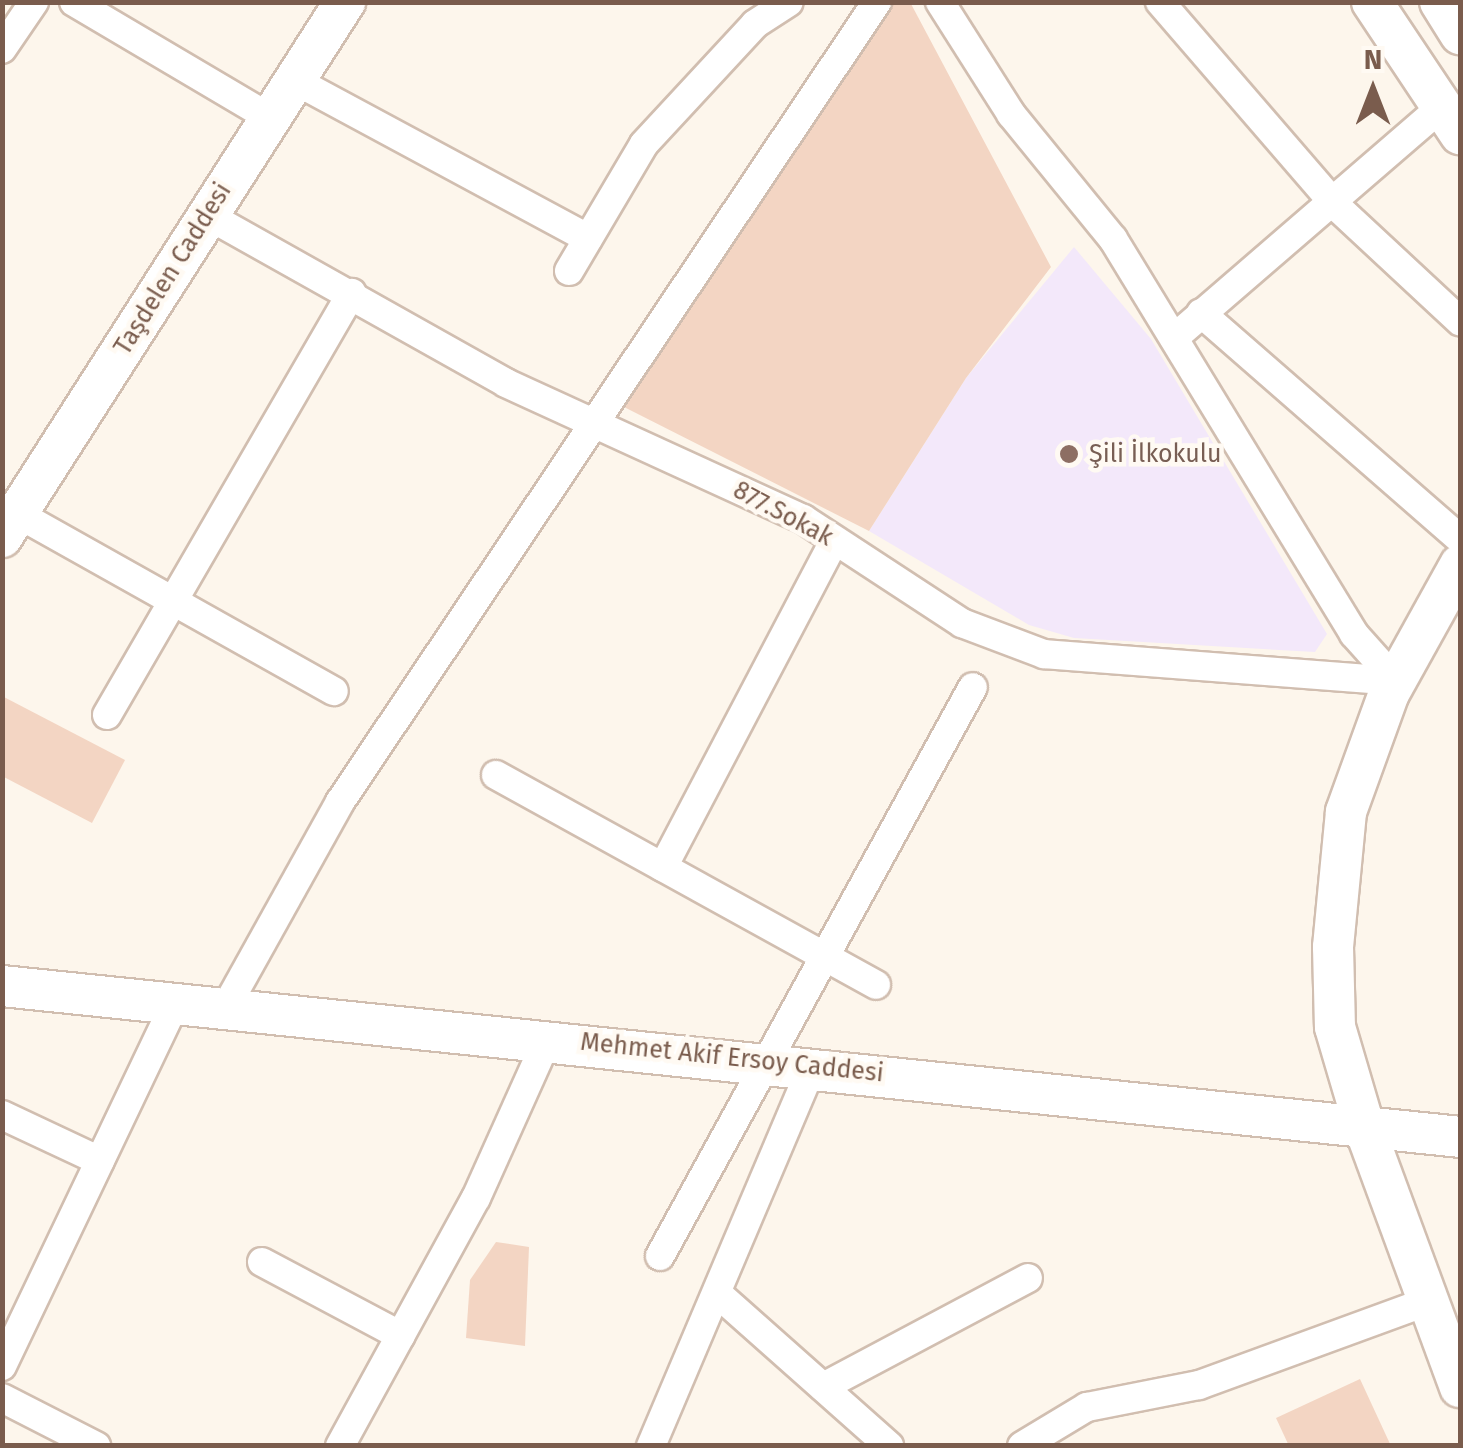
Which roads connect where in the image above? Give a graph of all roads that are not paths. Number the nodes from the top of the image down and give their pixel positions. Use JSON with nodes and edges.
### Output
{"nodes":[{"id":1,"x":34,"y":2,"type":"edge"},
{"id":2,"x":74,"y":2,"type":"edge"},
{"id":3,"x":344,"y":2,"type":"edge"},
{"id":4,"x":788,"y":2,"type":"edge"},
{"id":5,"x":877,"y":2,"type":"edge"},
{"id":6,"x":940,"y":2,"type":"edge"},
{"id":7,"x":1160,"y":2,"type":"edge"},
{"id":8,"x":1372,"y":2,"type":"edge"},
{"id":9,"x":1440,"y":2,"type":"edge"},
{"id":10,"x":748,"y":13,"type":"edge"},
{"id":11,"x":1460,"y":34,"type":"edge"},
{"id":12,"x":2,"y":48,"type":"edge"},
{"id":13,"x":294,"y":80,"type":"junction"},
{"id":14,"x":270,"y":118,"type":"junction"},
{"id":15,"x":1451,"y":120,"type":"edge"},
{"id":16,"x":1330,"y":199,"type":"junction"},
{"id":17,"x":207,"y":215,"type":"junction"},
{"id":18,"x":588,"y":238,"type":"junction"},
{"id":19,"x":569,"y":271,"type":"dead end"},
{"id":20,"x":352,"y":293,"type":"junction"},
{"id":21,"x":1202,"y":313,"type":"junction"},
{"id":22,"x":1460,"y":321,"type":"edge"},
{"id":23,"x":1174,"y":338,"type":"junction"},
{"id":24,"x":597,"y":424,"type":"junction"},
{"id":25,"x":10,"y":525,"type":"edge"},
{"id":26,"x":1460,"y":538,"type":"edge"},
{"id":27,"x":834,"y":541,"type":"junction"},
{"id":28,"x":1460,"y":565,"type":"edge"},
{"id":29,"x":174,"y":602,"type":"junction"},
{"id":30,"x":1396,"y":681,"type":"junction"},
{"id":31,"x":973,"y":687,"type":"dead end"},
{"id":32,"x":334,"y":691,"type":"dead end"},
{"id":33,"x":107,"y":715,"type":"dead end"},
{"id":34,"x":496,"y":776,"type":"dead end"},
{"id":35,"x":663,"y":866,"type":"junction"},
{"id":36,"x":823,"y":956,"type":"junction"},
{"id":37,"x":876,"y":985,"type":"dead end"},
{"id":38,"x":2,"y":986,"type":"edge"},
{"id":39,"x":176,"y":1003,"type":"junction"},
{"id":40,"x":226,"y":1008,"type":"junction"},
{"id":41,"x":548,"y":1038,"type":"junction"},
{"id":42,"x":764,"y":1061,"type":"junction"},
{"id":43,"x":812,"y":1066,"type":"junction"},
{"id":44,"x":2,"y":1115,"type":"edge"},
{"id":45,"x":1364,"y":1129,"type":"junction"},
{"id":46,"x":1460,"y":1137,"type":"edge"},
{"id":47,"x":100,"y":1161,"type":"junction"},
{"id":48,"x":660,"y":1256,"type":"dead end"},
{"id":49,"x":262,"y":1262,"type":"dead end"},
{"id":50,"x":1028,"y":1278,"type":"dead end"},
{"id":51,"x":718,"y":1294,"type":"junction"},
{"id":52,"x":1431,"y":1300,"type":"junction"},
{"id":53,"x":401,"y":1336,"type":"junction"},
{"id":54,"x":2,"y":1366,"type":"edge"},
{"id":55,"x":823,"y":1387,"type":"junction"},
{"id":56,"x":1460,"y":1387,"type":"edge"},
{"id":57,"x":2,"y":1398,"type":"edge"},
{"id":58,"x":96,"y":1446,"type":"edge"},
{"id":59,"x":340,"y":1446,"type":"edge"},
{"id":60,"x":651,"y":1446,"type":"edge"},
{"id":61,"x":889,"y":1446,"type":"edge"},
{"id":62,"x":1022,"y":1446,"type":"edge"}],
"edges":[{"from":1,"to":12,"type":"street"},
{"from":2,"to":14,"type":"street"},
{"from":3,"to":13,"type":"main road","name":"Taşdelen Caddesi"},
{"from":4,"to":10,"type":"street"},
{"from":5,"to":24,"type":"street"},
{"from":6,"to":23,"type":"street"},
{"from":7,"to":16,"type":"street"},
{"from":8,"to":15,"type":"main road"},
{"from":9,"to":11,"type":"main road"},
{"from":10,"to":18,"type":"street"},
{"from":13,"to":14,"type":"main road","name":"Taşdelen Caddesi"},
{"from":13,"to":18,"type":"street"},
{"from":14,"to":17,"type":"main road","name":"Taşdelen Caddesi"},
{"from":15,"to":16,"type":"street"},
{"from":16,"to":21,"type":"street"},
{"from":16,"to":22,"type":"street"},
{"from":17,"to":20,"type":"street","name":"877.Sokak"},
{"from":17,"to":25,"type":"main road","name":"Taşdelen Caddesi"},
{"from":18,"to":19,"type":"street"},
{"from":20,"to":24,"type":"street","name":"877.Sokak"},
{"from":20,"to":29,"type":"street"},
{"from":21,"to":23,"type":"street"},
{"from":21,"to":26,"type":"street"},
{"from":23,"to":30,"type":"street"},
{"from":24,"to":27,"type":"street","name":"877.Sokak"},
{"from":24,"to":40,"type":"street"},
{"from":25,"to":29,"type":"street"},
{"from":27,"to":30,"type":"street","name":"877.Sokak"},
{"from":27,"to":35,"type":"street"},
{"from":28,"to":30,"type":"main road"},
{"from":29,"to":32,"type":"street"},
{"from":29,"to":33,"type":"street"},
{"from":30,"to":45,"type":"main road"},
{"from":31,"to":36,"type":"street"},
{"from":34,"to":35,"type":"street"},
{"from":35,"to":36,"type":"street"},
{"from":36,"to":37,"type":"street"},
{"from":36,"to":42,"type":"street"},
{"from":38,"to":39,"type":"main road","name":"Mehmet Akif Ersoy Caddesi"},
{"from":39,"to":40,"type":"main road","name":"Mehmet Akif Ersoy Caddesi"},
{"from":39,"to":47,"type":"street"},
{"from":40,"to":41,"type":"main road","name":"Mehmet Akif Ersoy Caddesi"},
{"from":41,"to":42,"type":"main road","name":"Mehmet Akif Ersoy Caddesi"},
{"from":41,"to":53,"type":"street"},
{"from":42,"to":43,"type":"main road","name":"Mehmet Akif Ersoy Caddesi"},
{"from":42,"to":48,"type":"street"},
{"from":43,"to":45,"type":"main road","name":"Mehmet Akif Ersoy Caddesi"},
{"from":43,"to":51,"type":"street"},
{"from":44,"to":47,"type":"street"},
{"from":45,"to":46,"type":"main road","name":"Mehmet Akif Ersoy Caddesi"},
{"from":45,"to":52,"type":"main road"},
{"from":47,"to":54,"type":"street"},
{"from":49,"to":53,"type":"street"},
{"from":50,"to":55,"type":"street"},
{"from":51,"to":55,"type":"street"},
{"from":51,"to":60,"type":"street"},
{"from":52,"to":56,"type":"main road"},
{"from":52,"to":62,"type":"street"},
{"from":53,"to":59,"type":"street"},
{"from":55,"to":61,"type":"street"},
{"from":57,"to":58,"type":"street"}]}
